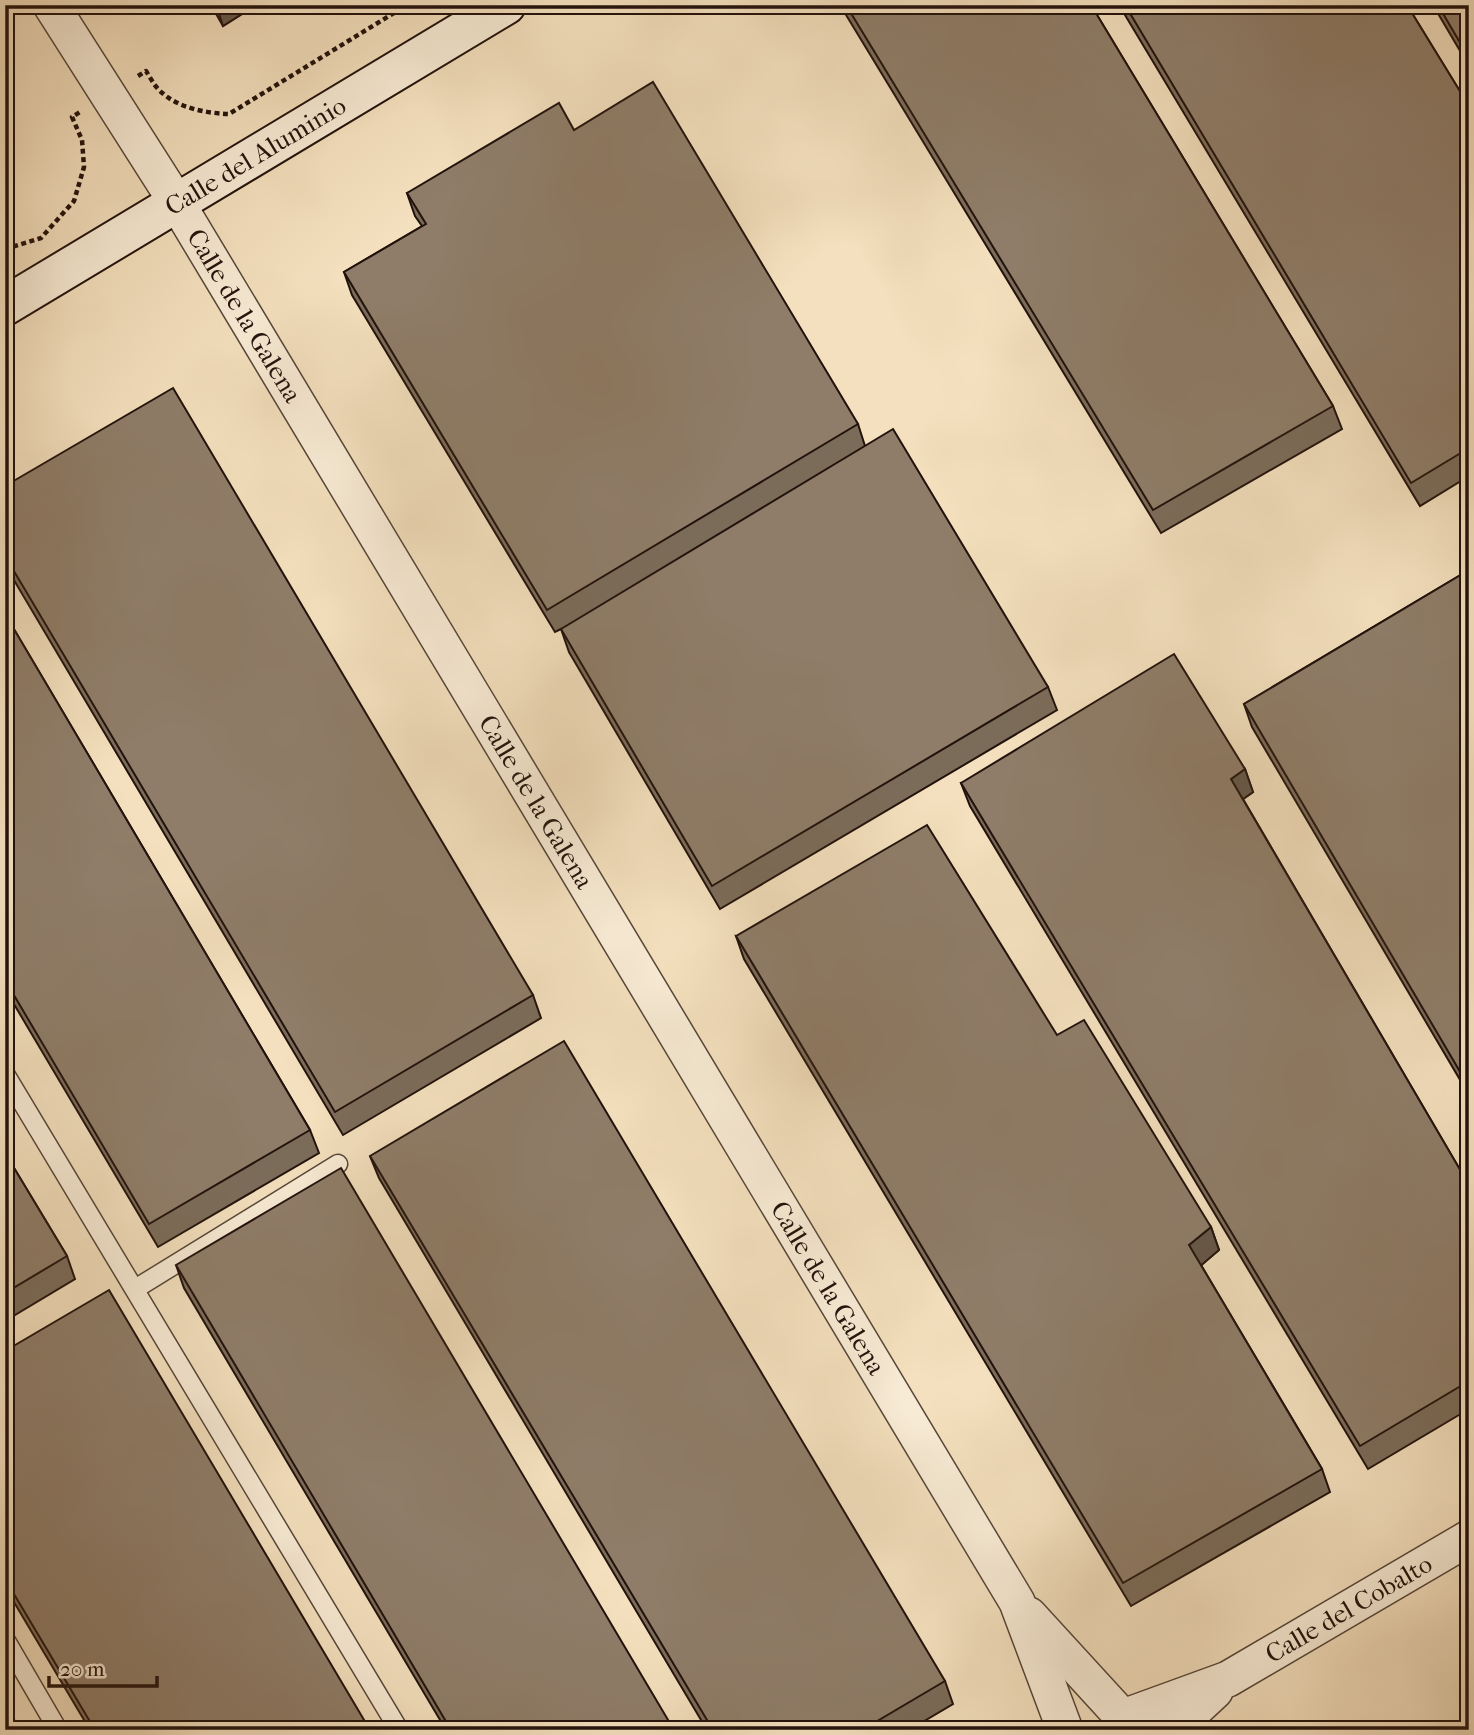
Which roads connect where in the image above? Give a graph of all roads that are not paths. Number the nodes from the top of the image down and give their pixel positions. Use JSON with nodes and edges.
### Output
{"nodes":[{"id":1,"x":51,"y":5,"type":"edge"},
{"id":2,"x":506,"y":5,"type":"edge"},
{"id":3,"x":177,"y":203,"type":"junction"},
{"id":4,"x":5,"y":306,"type":"edge"},
{"id":5,"x":5,"y":1074,"type":"edge"},
{"id":6,"x":338,"y":1164,"type":"dead end"},
{"id":7,"x":135,"y":1289,"type":"junction"},
{"id":8,"x":1469,"y":1538,"type":"edge"},
{"id":9,"x":1017,"y":1602,"type":"junction"},
{"id":10,"x":5,"y":1639,"type":"edge"},
{"id":11,"x":1227,"y":1679,"type":"junction"},
{"id":12,"x":1129,"y":1718,"type":"edge"},
{"id":13,"x":58,"y":1730,"type":"edge"},
{"id":14,"x":399,"y":1730,"type":"edge"},
{"id":15,"x":1067,"y":1730,"type":"edge"},
{"id":16,"x":1173,"y":1730,"type":"edge"}],
"edges":[{"from":1,"to":3,"type":"street","name":"Calle de la Galena"},
{"from":2,"to":3,"type":"street","name":"Calle del Aluminio"},
{"from":3,"to":4,"type":"street","name":"Calle del Aluminio"},
{"from":3,"to":9,"type":"street","name":"Calle de la Galena"},
{"from":5,"to":7,"type":"lane"},
{"from":6,"to":7,"type":"lane"},
{"from":7,"to":14,"type":"lane"},
{"from":8,"to":11,"type":"street","name":"Calle del Cobalto"},
{"from":9,"to":12,"type":"street","name":"Calle de la Galena"},
{"from":9,"to":15,"type":"street","name":"Calle de la Galena"},
{"from":10,"to":13,"type":"lane"},
{"from":11,"to":12,"type":"street","name":"Calle del Cobalto"},
{"from":11,"to":16,"type":"street","name":"Calle del Cobalto"},
{"from":12,"to":15,"type":"street","name":"Calle del Cobalto"}]}
